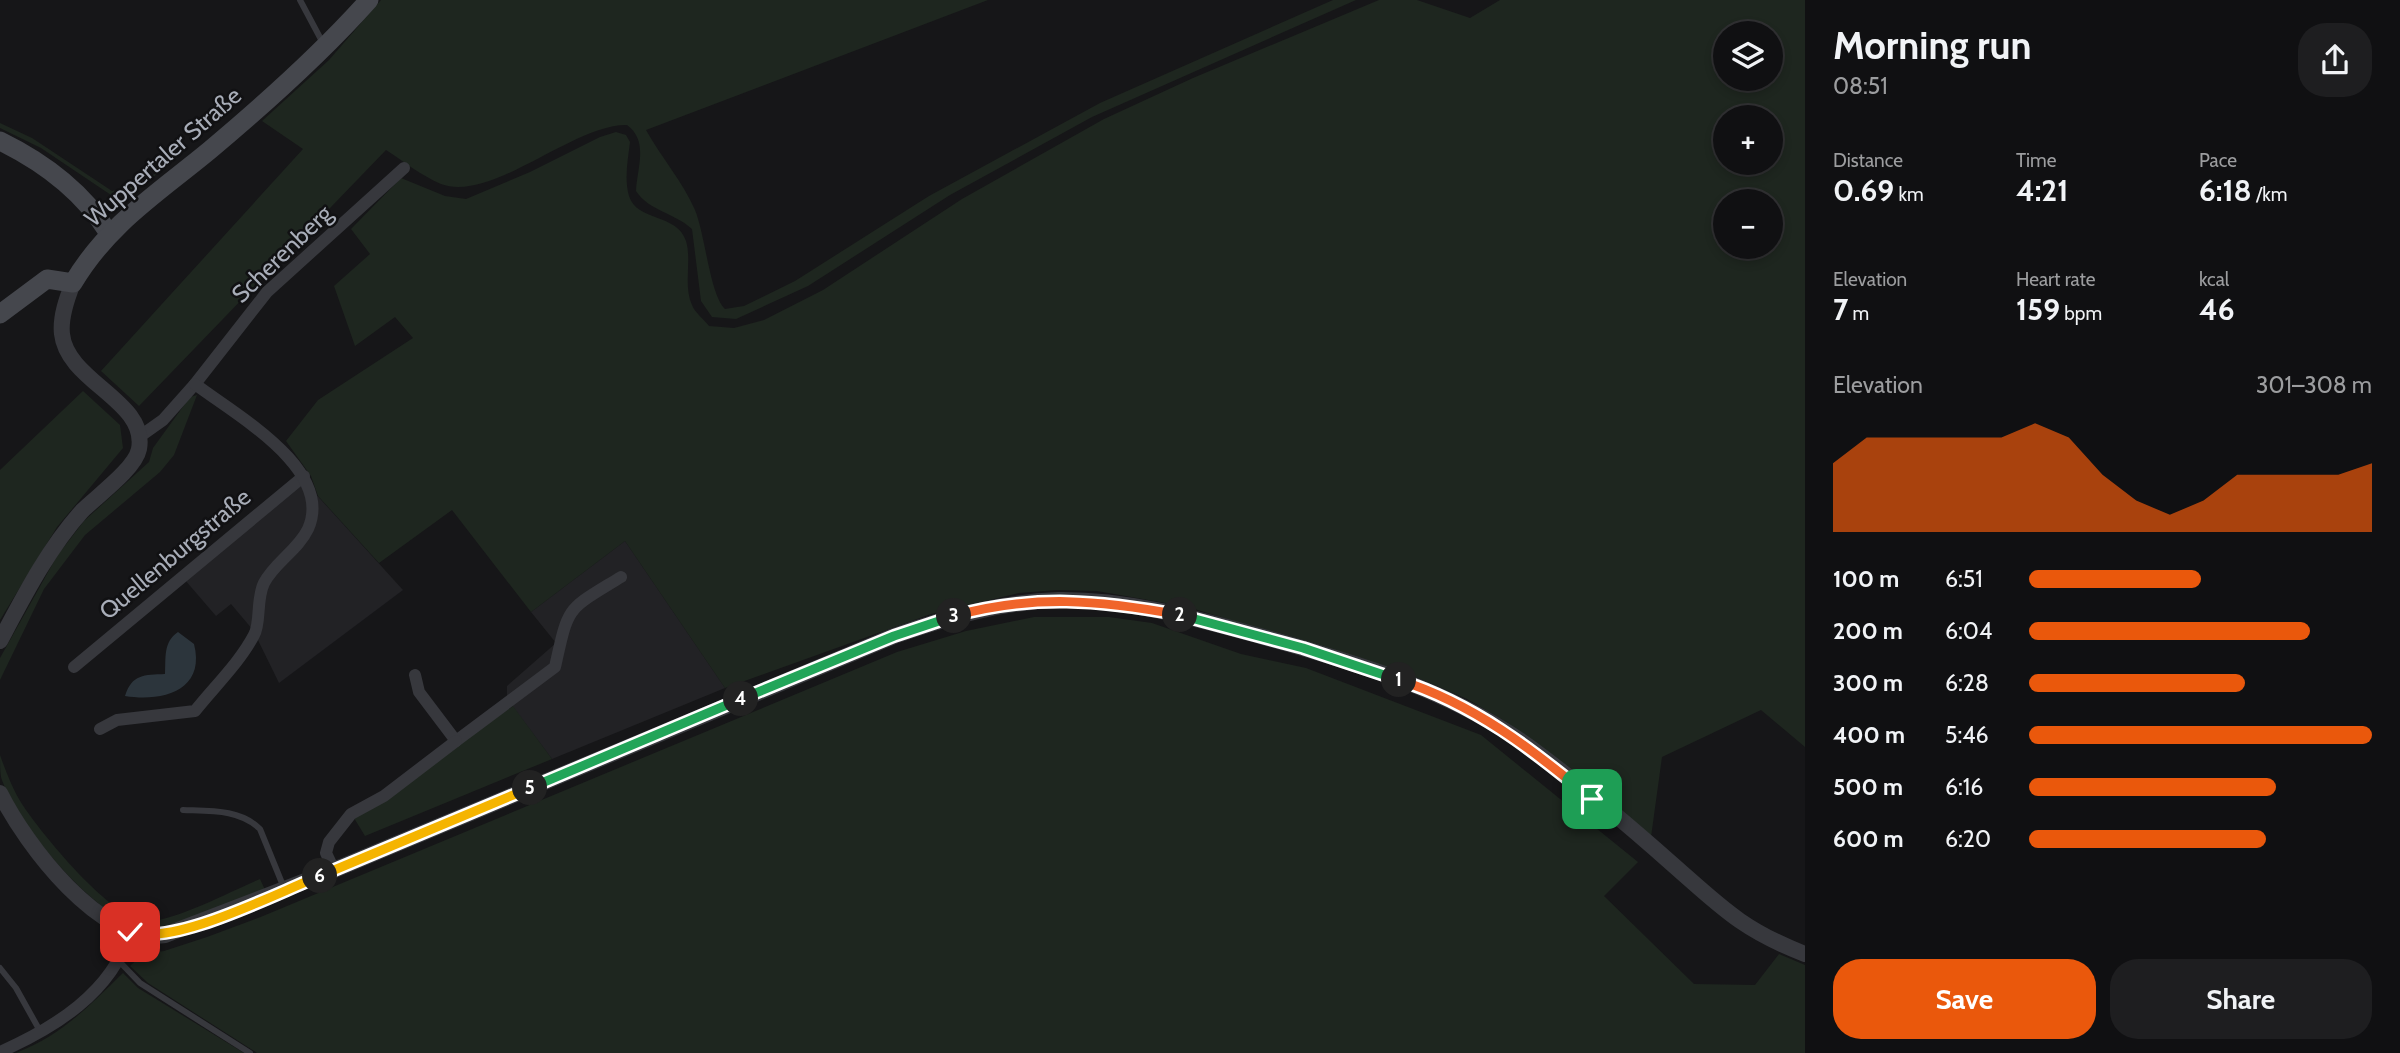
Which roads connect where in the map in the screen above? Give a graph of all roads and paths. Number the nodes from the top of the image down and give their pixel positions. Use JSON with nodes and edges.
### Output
{"nodes":[{"id":1,"x":300,"y":0,"type":"edge"},
{"id":2,"x":369,"y":0,"type":"edge"},
{"id":3,"x":326,"y":48,"type":"junction"},
{"id":4,"x":0,"y":141,"type":"edge"},
{"id":5,"x":404,"y":168,"type":"dead end"},
{"id":6,"x":108,"y":232,"type":"junction"},
{"id":7,"x":73,"y":283,"type":"junction"},
{"id":8,"x":0,"y":314,"type":"edge"},
{"id":9,"x":195,"y":384,"type":"junction"},
{"id":10,"x":139,"y":437,"type":"junction"},
{"id":11,"x":304,"y":476,"type":"junction"},
{"id":12,"x":621,"y":577,"type":"dead end"},
{"id":13,"x":0,"y":641,"type":"edge"},
{"id":14,"x":74,"y":667,"type":"dead end"},
{"id":15,"x":415,"y":675,"type":"dead end"},
{"id":16,"x":100,"y":729,"type":"dead end"},
{"id":17,"x":456,"y":741,"type":"junction"},
{"id":18,"x":0,"y":793,"type":"edge"},
{"id":19,"x":183,"y":810,"type":"dead end"},
{"id":20,"x":334,"y":870,"type":"junction"},
{"id":21,"x":285,"y":890,"type":"junction"},
{"id":22,"x":130,"y":932,"type":"junction"},
{"id":23,"x":1805,"y":954,"type":"edge"},
{"id":24,"x":118,"y":960,"type":"junction"},
{"id":25,"x":0,"y":968,"type":"edge"},
{"id":26,"x":41,"y":1034,"type":"junction"},
{"id":27,"x":0,"y":1052,"type":"edge"},
{"id":28,"x":250,"y":1053,"type":"edge"}],
"edges":[{"from":1,"to":3,"type":"lane"},
{"from":2,"to":3,"type":"main road","name":"Wuppertaler Straße"},
{"from":3,"to":6,"type":"main road","name":"Wuppertaler Straße"},
{"from":4,"to":6,"type":"main road"},
{"from":5,"to":9,"type":"street","name":"Scherenberg"},
{"from":6,"to":7,"type":"main road","name":"Wuppertaler Straße"},
{"from":7,"to":8,"type":"main road"},
{"from":7,"to":10,"type":"street","name":"Wuppertaler Straße"},
{"from":9,"to":10,"type":"street","name":"Scherenberg"},
{"from":9,"to":11,"type":"street"},
{"from":10,"to":13,"type":"street"},
{"from":11,"to":14,"type":"street","name":"Quellenburgstraße"},
{"from":11,"to":16,"type":"street"},
{"from":12,"to":17,"type":"street"},
{"from":15,"to":17,"type":"street"},
{"from":17,"to":20,"type":"street"},
{"from":18,"to":22,"type":"street"},
{"from":19,"to":21,"type":"lane"},
{"from":20,"to":21,"type":"street"},
{"from":20,"to":23,"type":"street"},
{"from":21,"to":22,"type":"street"},
{"from":22,"to":24,"type":"street"},
{"from":24,"to":26,"type":"street"},
{"from":24,"to":28,"type":"lane"},
{"from":25,"to":26,"type":"lane"},
{"from":26,"to":27,"type":"street"}]}
